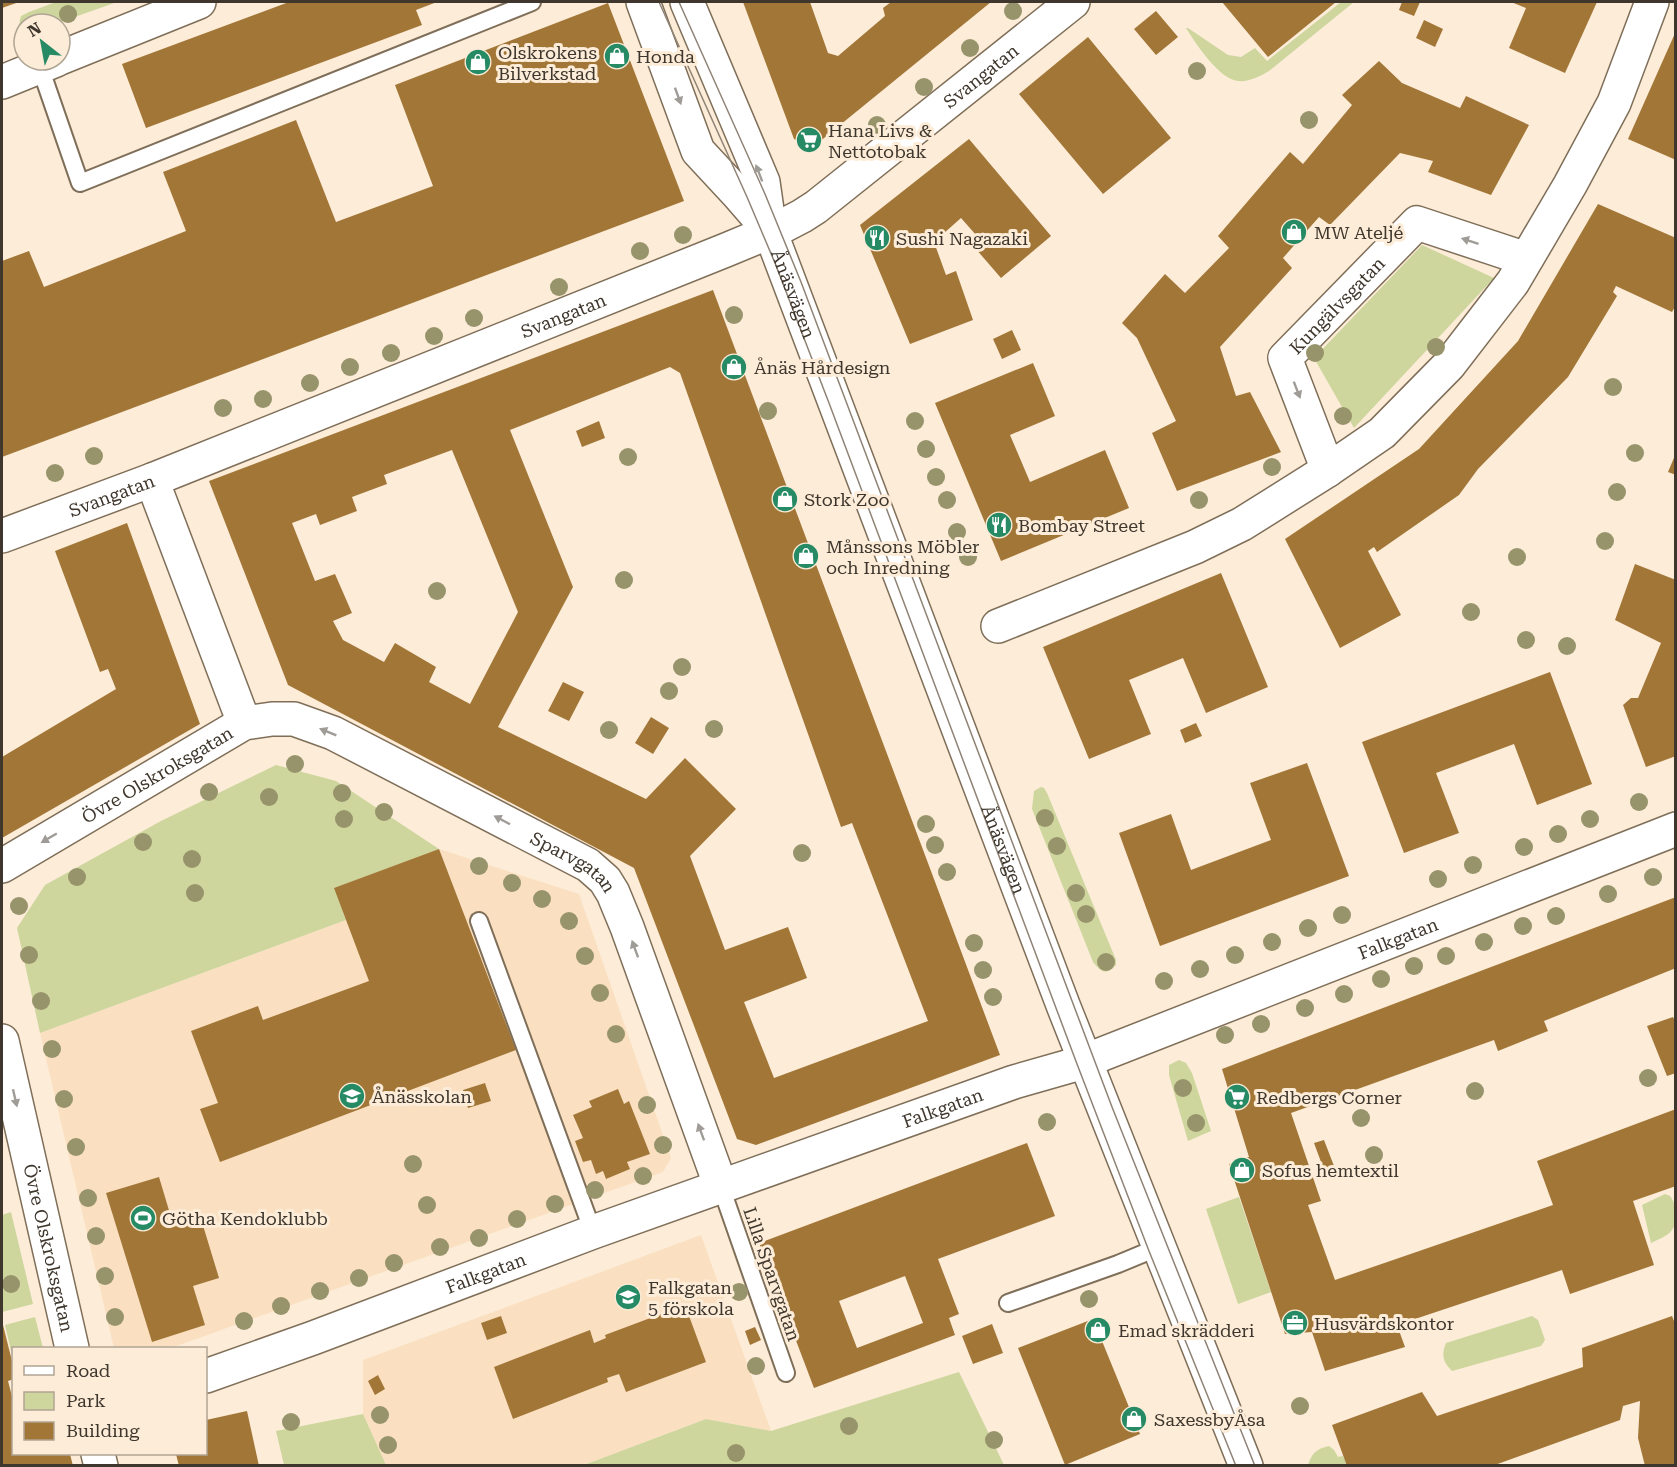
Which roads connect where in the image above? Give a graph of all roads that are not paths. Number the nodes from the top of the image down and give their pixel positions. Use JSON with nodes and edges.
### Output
{"nodes":[{"id":1,"x":199,"y":2,"type":"edge"},
{"id":2,"x":532,"y":2,"type":"edge"},
{"id":3,"x":643,"y":2,"type":"edge"},
{"id":4,"x":687,"y":2,"type":"edge"},
{"id":5,"x":1073,"y":2,"type":"edge"},
{"id":6,"x":1652,"y":2,"type":"edge"},
{"id":7,"x":72,"y":54,"type":"edge"},
{"id":8,"x":27,"y":72,"type":"edge"},
{"id":9,"x":54,"y":72,"type":"edge"},
{"id":10,"x":2,"y":82,"type":"edge"},
{"id":11,"x":770,"y":231,"type":"junction"},
{"id":12,"x":1526,"y":259,"type":"junction"},
{"id":13,"x":1328,"y":470,"type":"junction"},
{"id":14,"x":152,"y":480,"type":"junction"},
{"id":15,"x":2,"y":536,"type":"edge"},
{"id":16,"x":998,"y":626,"type":"dead end"},
{"id":17,"x":244,"y":723,"type":"junction"},
{"id":18,"x":1676,"y":829,"type":"edge"},
{"id":19,"x":2,"y":866,"type":"edge"},
{"id":20,"x":479,"y":921,"type":"dead end"},
{"id":21,"x":2,"y":1041,"type":"edge"},
{"id":22,"x":1085,"y":1061,"type":"junction"},
{"id":23,"x":721,"y":1187,"type":"junction"},
{"id":24,"x":594,"y":1232,"type":"junction"},
{"id":25,"x":1159,"y":1247,"type":"junction"},
{"id":26,"x":1008,"y":1303,"type":"dead end"},
{"id":27,"x":72,"y":1347,"type":"edge"},
{"id":28,"x":786,"y":1373,"type":"dead end"},
{"id":29,"x":207,"y":1376,"type":"edge"},
{"id":30,"x":1246,"y":1466,"type":"edge"}],
"edges":[{"from":1,"to":7,"type":"street"},
{"from":2,"to":9,"type":"lane"},
{"from":3,"to":11,"type":"street","name":"Ånäsvägen","one_way":true},
{"from":11,"to":4,"type":"street","name":"Ånäsvägen","one_way":true},
{"from":5,"to":11,"type":"street","name":"Svangatan"},
{"from":6,"to":12,"type":"street"},
{"from":8,"to":10,"type":"street"},
{"from":11,"to":14,"type":"street","name":"Svangatan"},
{"from":11,"to":22,"type":"street","name":"Ånäsvägen"},
{"from":12,"to":13,"type":"street"},
{"from":12,"to":13,"type":"street","name":"Kungälvsgatan","one_way":true},
{"from":13,"to":16,"type":"street"},
{"from":14,"to":15,"type":"street","name":"Svangatan"},
{"from":14,"to":17,"type":"street","name":"Övre Olskroksgatan"},
{"from":17,"to":19,"type":"street","name":"Övre Olskroksgatan","one_way":true},
{"from":23,"to":17,"type":"street","name":"Sparvgatan","one_way":true},
{"from":18,"to":22,"type":"street","name":"Falkgatan"},
{"from":20,"to":24,"type":"lane"},
{"from":21,"to":27,"type":"street","name":"Övre Olskroksgatan","one_way":true},
{"from":22,"to":23,"type":"street","name":"Falkgatan"},
{"from":22,"to":25,"type":"street","name":"Ånäsvägen"},
{"from":23,"to":24,"type":"street","name":"Falkgatan"},
{"from":23,"to":28,"type":"lane","name":"Lilla Sparvgatan"},
{"from":24,"to":29,"type":"street","name":"Falkgatan"},
{"from":25,"to":26,"type":"lane"},
{"from":25,"to":30,"type":"street","name":"Ånäsvägen"}]}
